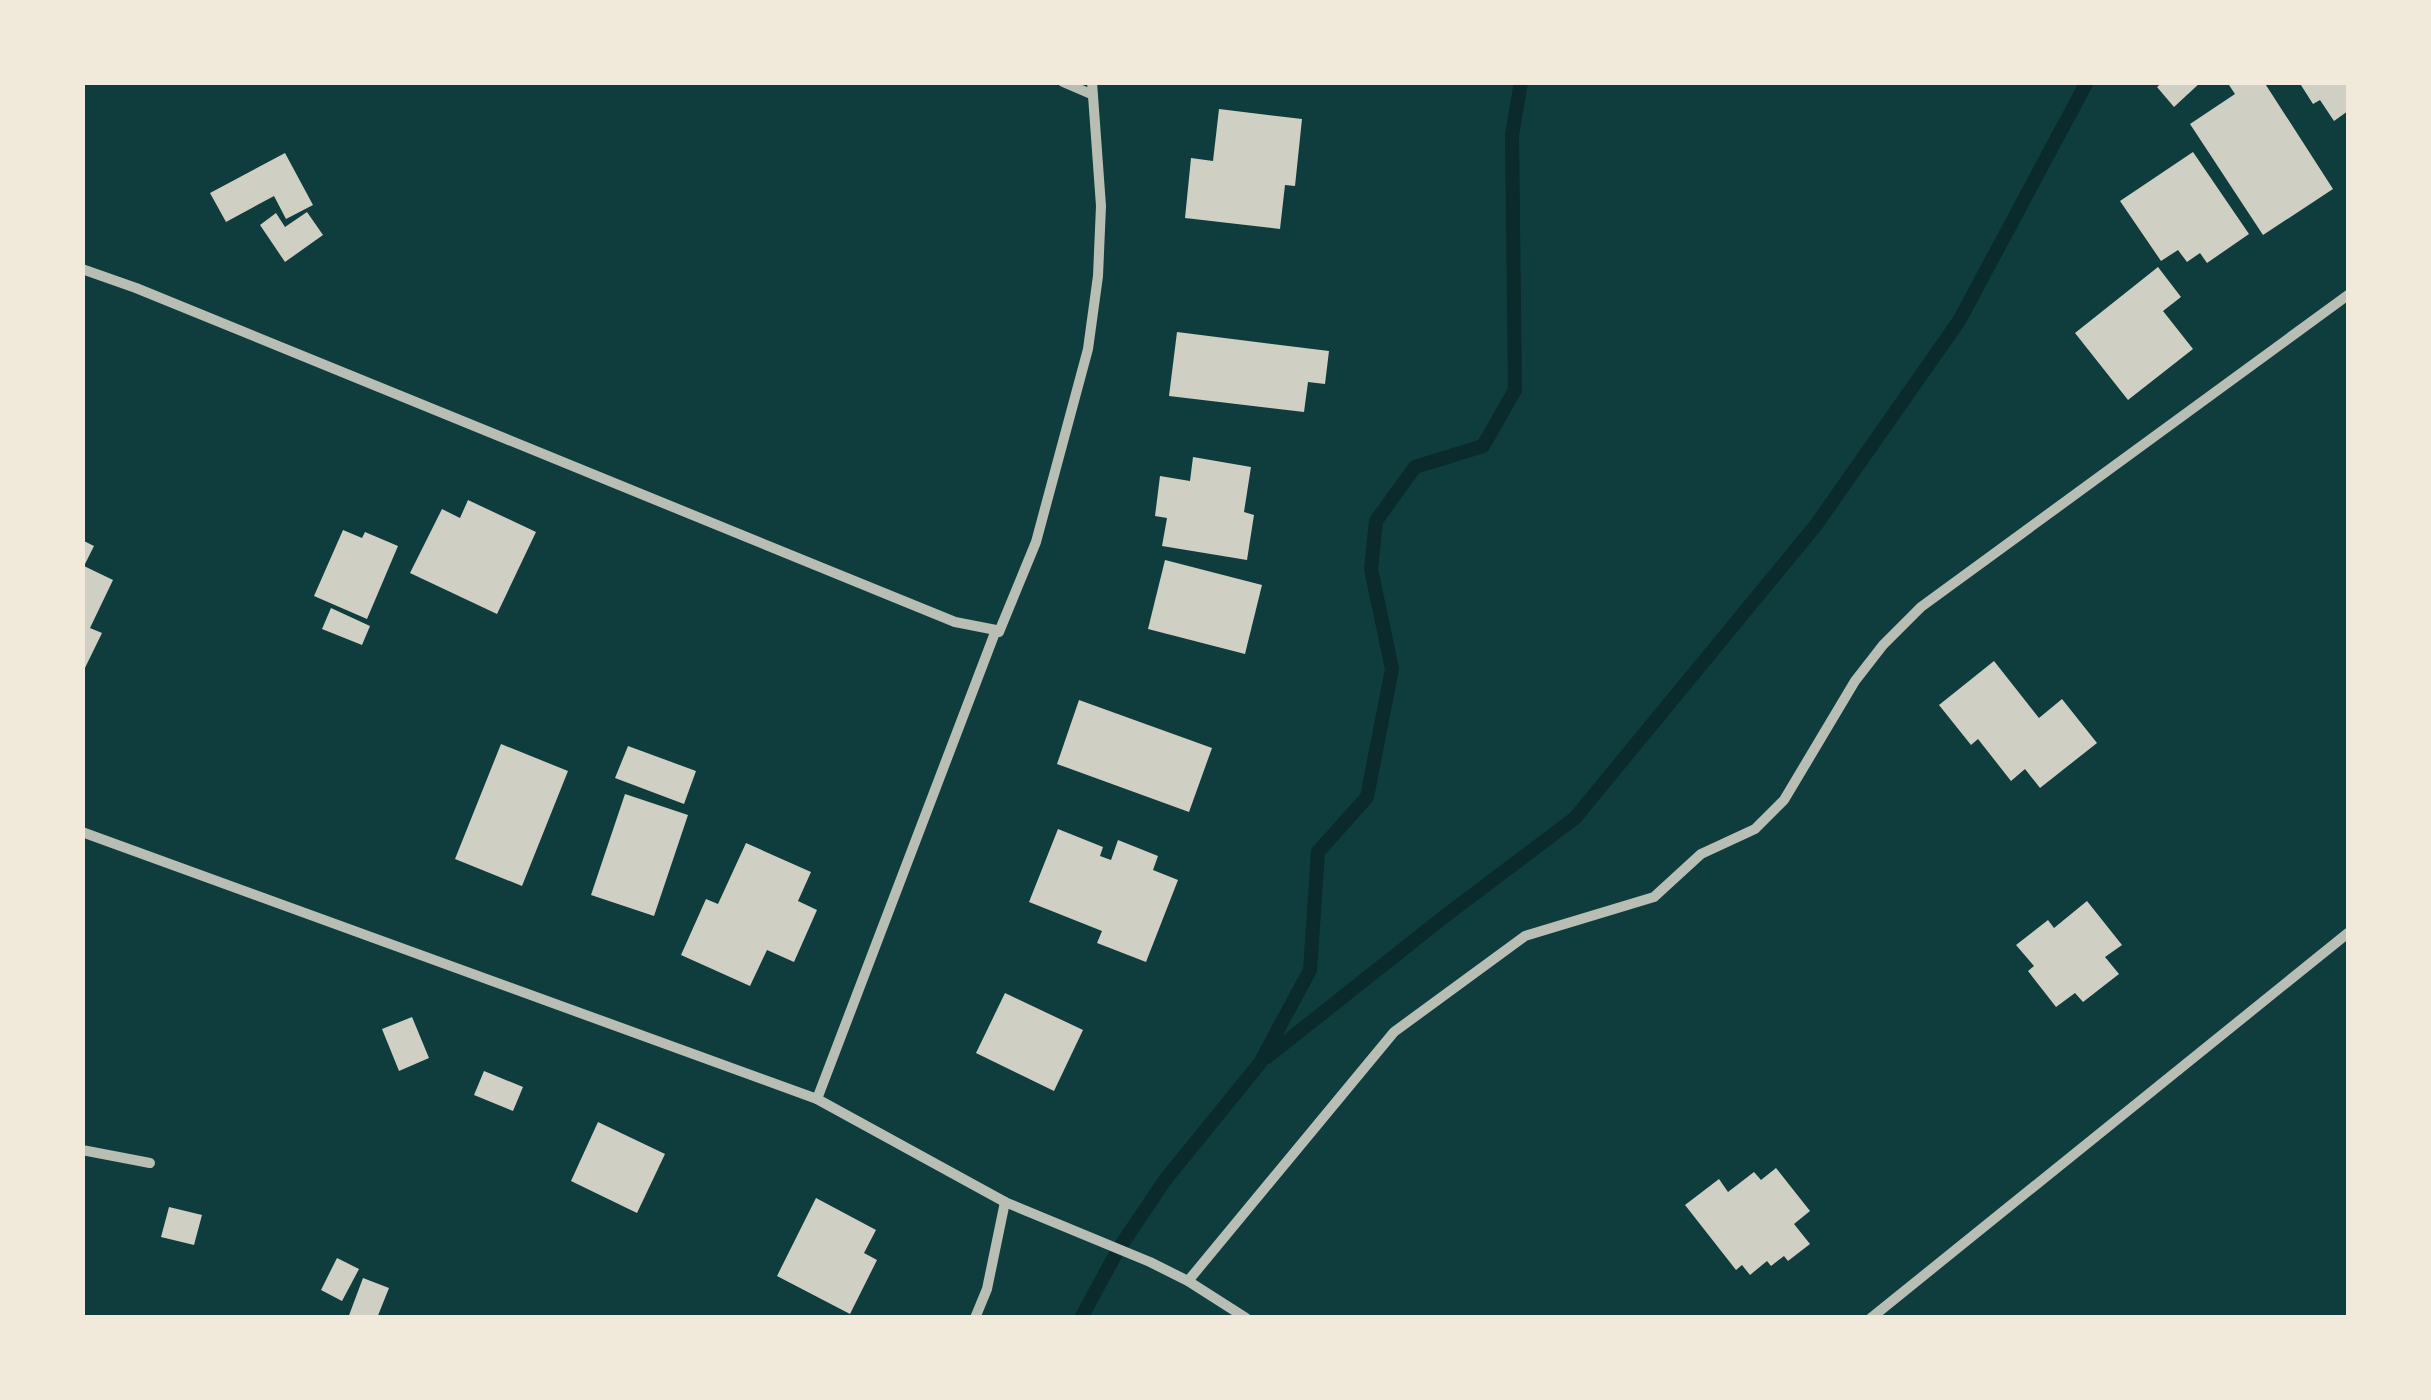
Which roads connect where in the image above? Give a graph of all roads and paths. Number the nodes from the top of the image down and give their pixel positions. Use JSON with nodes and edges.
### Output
{"nodes":[{"id":1,"x":1063,"y":82,"type":"edge"},
{"id":2,"x":1092,"y":88,"type":"edge"},
{"id":3,"x":82,"y":270,"type":"edge"},
{"id":4,"x":2348,"y":295,"type":"edge"},
{"id":5,"x":996,"y":630,"type":"junction"},
{"id":6,"x":82,"y":832,"type":"edge"},
{"id":7,"x":2348,"y":932,"type":"edge"},
{"id":8,"x":817,"y":1099,"type":"junction"},
{"id":9,"x":82,"y":1150,"type":"edge"},
{"id":10,"x":150,"y":1163,"type":"dead end"},
{"id":11,"x":1005,"y":1202,"type":"junction"},
{"id":12,"x":1188,"y":1280,"type":"junction"},
{"id":13,"x":1242,"y":1316,"type":"edge"},
{"id":14,"x":975,"y":1318,"type":"edge"},
{"id":15,"x":1871,"y":1318,"type":"edge"}],
"edges":[{"from":1,"to":2,"type":"street"},
{"from":2,"to":5,"type":"street"},
{"from":3,"to":5,"type":"street"},
{"from":4,"to":12,"type":"street"},
{"from":5,"to":8,"type":"street"},
{"from":6,"to":8,"type":"street"},
{"from":7,"to":15,"type":"street"},
{"from":8,"to":11,"type":"street"},
{"from":9,"to":10,"type":"street"},
{"from":11,"to":12,"type":"street"},
{"from":11,"to":14,"type":"street"},
{"from":12,"to":13,"type":"street"}]}
